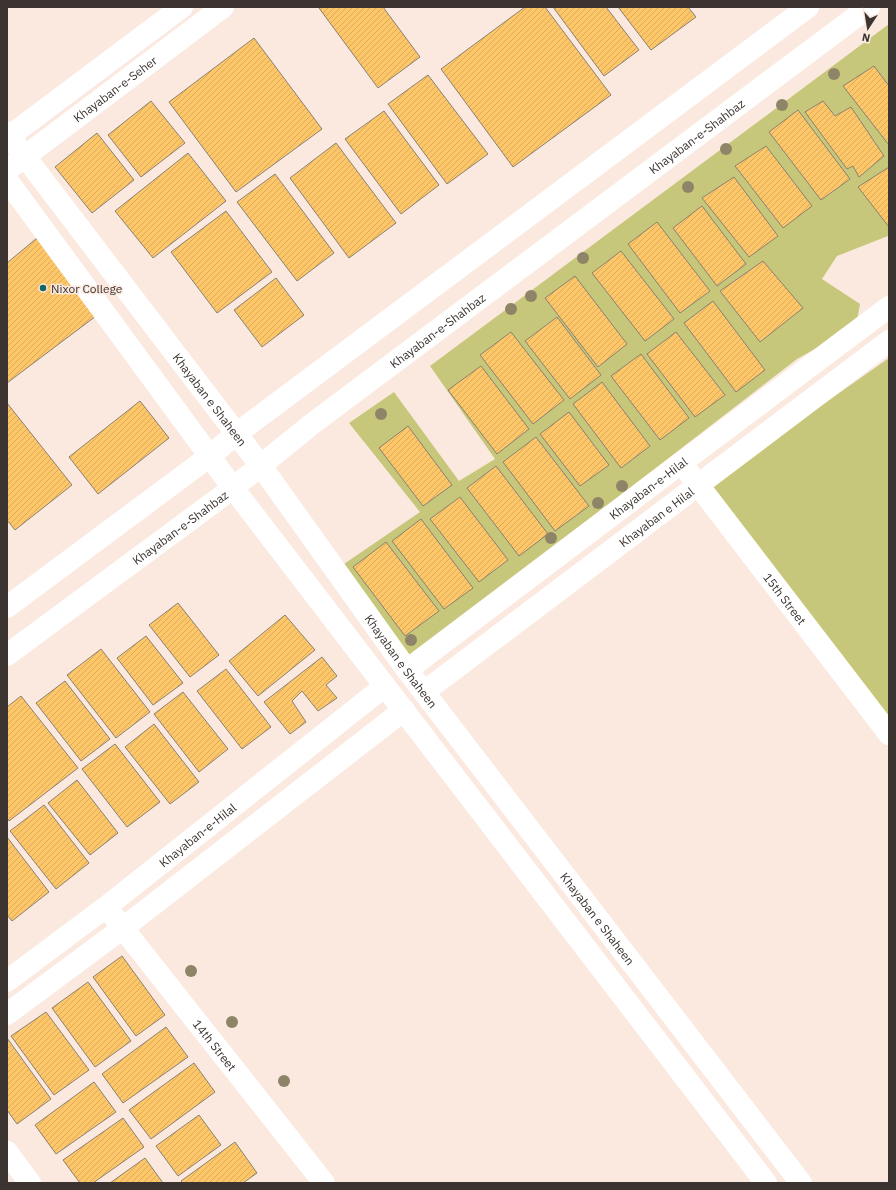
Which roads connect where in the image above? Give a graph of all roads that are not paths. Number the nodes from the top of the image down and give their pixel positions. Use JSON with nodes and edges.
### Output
{"nodes":[{"id":1,"x":182,"y":7,"type":"edge"},
{"id":2,"x":223,"y":7,"type":"edge"},
{"id":3,"x":808,"y":7,"type":"edge"},
{"id":4,"x":869,"y":7,"type":"edge"},
{"id":5,"x":8,"y":136,"type":"edge"},
{"id":6,"x":25,"y":156,"type":"junction"},
{"id":7,"x":7,"y":170,"type":"edge"},
{"id":8,"x":7,"y":180,"type":"edge"},
{"id":9,"x":889,"y":307,"type":"edge"},
{"id":10,"x":889,"y":341,"type":"edge"},
{"id":11,"x":236,"y":434,"type":"junction"},
{"id":12,"x":210,"y":456,"type":"junction"},
{"id":13,"x":681,"y":463,"type":"junction"},
{"id":14,"x":261,"y":466,"type":"junction"},
{"id":15,"x":698,"y":485,"type":"junction"},
{"id":16,"x":233,"y":488,"type":"junction"},
{"id":17,"x":7,"y":607,"type":"edge"},
{"id":18,"x":7,"y":655,"type":"edge"},
{"id":19,"x":407,"y":670,"type":"junction"},
{"id":20,"x":386,"y":686,"type":"junction"},
{"id":21,"x":424,"y":692,"type":"junction"},
{"id":22,"x":404,"y":710,"type":"junction"},
{"id":23,"x":889,"y":734,"type":"edge"},
{"id":24,"x":106,"y":907,"type":"junction"},
{"id":25,"x":123,"y":928,"type":"junction"},
{"id":26,"x":7,"y":981,"type":"edge"},
{"id":27,"x":7,"y":1014,"type":"edge"},
{"id":28,"x":773,"y":1146,"type":"junction"},
{"id":29,"x":7,"y":1152,"type":"edge"},
{"id":30,"x":749,"y":1162,"type":"junction"},
{"id":31,"x":30,"y":1183,"type":"edge"},
{"id":32,"x":324,"y":1183,"type":"edge"},
{"id":33,"x":766,"y":1183,"type":"edge"},
{"id":34,"x":801,"y":1183,"type":"edge"}],
"edges":[{"from":1,"to":5,"type":"main road","name":"Khayaban-e-Seher"},
{"from":2,"to":6,"type":"main road","name":"Khayaban-e-Seher"},
{"from":3,"to":11,"type":"main road"},
{"from":4,"to":14,"type":"main road","name":"Khayaban-e-Shahbaz"},
{"from":5,"to":6,"type":"main road","name":"Khayaban e Shaheen"},
{"from":6,"to":7,"type":"main road","name":"Khayaban-e-Seher"},
{"from":6,"to":11,"type":"main road","name":"Khayaban e Shaheen"},
{"from":8,"to":12,"type":"main road"},
{"from":9,"to":13,"type":"main road","name":"Khayaban-e-Hilal"},
{"from":10,"to":15,"type":"main road","name":"Khayaban e Hilal"},
{"from":11,"to":12,"type":"main road"},
{"from":11,"to":14,"type":"main road","name":"Khayaban e Shaheen"},
{"from":12,"to":16,"type":"main road"},
{"from":12,"to":17,"type":"main road"},
{"from":13,"to":15,"type":"main road","name":"15th Street"},
{"from":13,"to":19,"type":"main road","name":"Khayaban-e-Hilal"},
{"from":14,"to":16,"type":"main road","name":"Khayaban-e-Shahbaz"},
{"from":14,"to":19,"type":"main road","name":"Khayaban e Shaheen"},
{"from":15,"to":21,"type":"main road","name":"Khayaban e Hilal"},
{"from":15,"to":23,"type":"main road","name":"15th Street"},
{"from":16,"to":18,"type":"main road","name":"Khayaban-e-Shahbaz"},
{"from":16,"to":20,"type":"main road"},
{"from":19,"to":21,"type":"main road","name":"Khayaban e Shaheen"},
{"from":20,"to":22,"type":"main road"},
{"from":20,"to":24,"type":"main road","name":"Khayaban-e-Hilal"},
{"from":21,"to":28,"type":"main road","name":"Khayaban e Shaheen"},
{"from":22,"to":25,"type":"main road"},
{"from":22,"to":30,"type":"main road"},
{"from":24,"to":25,"type":"main road","name":"14th Street"},
{"from":24,"to":26,"type":"main road","name":"Khayaban-e-Hilal"},
{"from":25,"to":27,"type":"main road"},
{"from":25,"to":32,"type":"main road","name":"14th Street"},
{"from":28,"to":30,"type":"main road"},
{"from":28,"to":34,"type":"main road","name":"Khayaban e Shaheen"},
{"from":29,"to":31,"type":"main road"},
{"from":30,"to":33,"type":"main road"}]}
